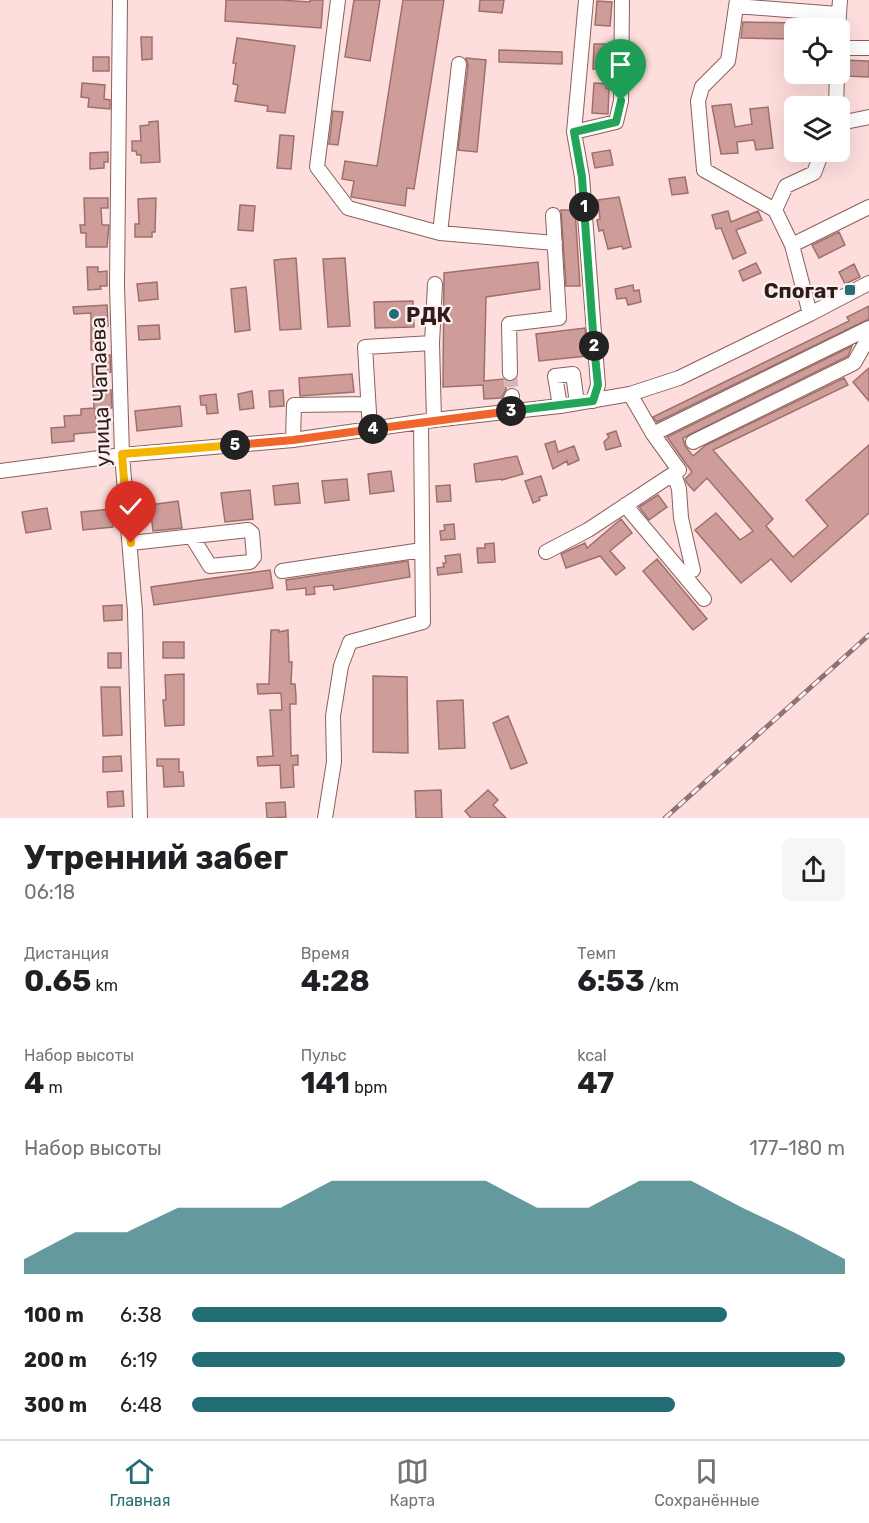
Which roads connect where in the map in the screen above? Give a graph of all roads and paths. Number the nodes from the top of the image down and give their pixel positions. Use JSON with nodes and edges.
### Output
{"nodes":[{"id":1,"x":120,"y":0,"type":"edge"},
{"id":2,"x":338,"y":0,"type":"edge"},
{"id":3,"x":586,"y":0,"type":"edge"},
{"id":4,"x":622,"y":0,"type":"edge"},
{"id":5,"x":736,"y":3,"type":"edge"},
{"id":6,"x":839,"y":7,"type":"edge"},
{"id":7,"x":850,"y":48,"type":"edge"},
{"id":8,"x":869,"y":48,"type":"edge"},
{"id":9,"x":459,"y":64,"type":"dead end"},
{"id":10,"x":869,"y":117,"type":"edge"},
{"id":11,"x":850,"y":121,"type":"edge"},
{"id":12,"x":574,"y":132,"type":"junction"},
{"id":13,"x":818,"y":162,"type":"edge"},
{"id":14,"x":869,"y":207,"type":"edge"},
{"id":15,"x":775,"y":210,"type":"junction"},
{"id":16,"x":553,"y":214,"type":"dead end"},
{"id":17,"x":440,"y":233,"type":"junction"},
{"id":18,"x":555,"y":243,"type":"junction"},
{"id":19,"x":792,"y":244,"type":"junction"},
{"id":20,"x":869,"y":283,"type":"edge"},
{"id":21,"x":435,"y":284,"type":"dead end"},
{"id":22,"x":810,"y":314,"type":"junction"},
{"id":23,"x":869,"y":328,"type":"edge"},
{"id":24,"x":869,"y":337,"type":"edge"},
{"id":25,"x":432,"y":343,"type":"junction"},
{"id":26,"x":510,"y":373,"type":"tunnel mouth"},
{"id":27,"x":630,"y":394,"type":"junction"},
{"id":28,"x":512,"y":396,"type":"tunnel mouth"},
{"id":29,"x":593,"y":401,"type":"junction"},
{"id":30,"x":577,"y":403,"type":"junction"},
{"id":31,"x":368,"y":404,"type":"junction"},
{"id":32,"x":560,"y":406,"type":"junction"},
{"id":33,"x":505,"y":412,"type":"junction"},
{"id":34,"x":428,"y":421,"type":"junction"},
{"id":35,"x":370,"y":429,"type":"junction"},
{"id":36,"x":653,"y":434,"type":"junction"},
{"id":37,"x":293,"y":440,"type":"junction"},
{"id":38,"x":693,"y":442,"type":"dead end"},
{"id":39,"x":122,"y":454,"type":"junction"},
{"id":40,"x":0,"y":471,"type":"edge"},
{"id":41,"x":674,"y":474,"type":"junction"},
{"id":42,"x":625,"y":505,"type":"junction"},
{"id":43,"x":192,"y":537,"type":"dead end"},
{"id":44,"x":131,"y":543,"type":"junction"},
{"id":45,"x":422,"y":550,"type":"junction"},
{"id":46,"x":546,"y":552,"type":"dead end"},
{"id":47,"x":693,"y":570,"type":"dead end"},
{"id":48,"x":282,"y":571,"type":"dead end"},
{"id":49,"x":704,"y":599,"type":"dead end"},
{"id":50,"x":140,"y":818,"type":"edge"},
{"id":51,"x":325,"y":818,"type":"edge"}],
"edges":[{"from":1,"to":39,"type":"street","name":"улица Чапаева"},
{"from":2,"to":17,"type":"street"},
{"from":3,"to":12,"type":"street"},
{"from":4,"to":12,"type":"street"},
{"from":5,"to":6,"type":"street"},
{"from":5,"to":15,"type":"street"},
{"from":7,"to":8,"type":"street"},
{"from":9,"to":17,"type":"street"},
{"from":10,"to":11,"type":"street"},
{"from":12,"to":29,"type":"street"},
{"from":13,"to":15,"type":"street"},
{"from":14,"to":19,"type":"street"},
{"from":15,"to":19,"type":"street"},
{"from":16,"to":18,"type":"street"},
{"from":17,"to":18,"type":"street"},
{"from":18,"to":26,"type":"street"},
{"from":19,"to":22,"type":"street"},
{"from":20,"to":22,"type":"street"},
{"from":21,"to":25,"type":"street"},
{"from":22,"to":27,"type":"street"},
{"from":23,"to":36,"type":"street"},
{"from":24,"to":38,"type":"street"},
{"from":25,"to":31,"type":"street"},
{"from":25,"to":34,"type":"street"},
{"from":27,"to":29,"type":"street"},
{"from":27,"to":36,"type":"street"},
{"from":28,"to":33,"type":"street"},
{"from":29,"to":30,"type":"street"},
{"from":30,"to":32,"type":"street"},
{"from":30,"to":32,"type":"street"},
{"from":31,"to":35,"type":"street"},
{"from":31,"to":37,"type":"street"},
{"from":32,"to":33,"type":"street"},
{"from":33,"to":34,"type":"street"},
{"from":34,"to":35,"type":"street"},
{"from":34,"to":45,"type":"street"},
{"from":35,"to":37,"type":"street"},
{"from":36,"to":41,"type":"street"},
{"from":37,"to":39,"type":"street"},
{"from":39,"to":40,"type":"street"},
{"from":39,"to":44,"type":"street","name":"улица Чапаева"},
{"from":41,"to":42,"type":"street"},
{"from":41,"to":47,"type":"street"},
{"from":42,"to":46,"type":"street"},
{"from":42,"to":49,"type":"street"},
{"from":43,"to":44,"type":"street"},
{"from":44,"to":50,"type":"street","name":"улица Чапаева"},
{"from":45,"to":48,"type":"street"},
{"from":45,"to":51,"type":"street"}]}
